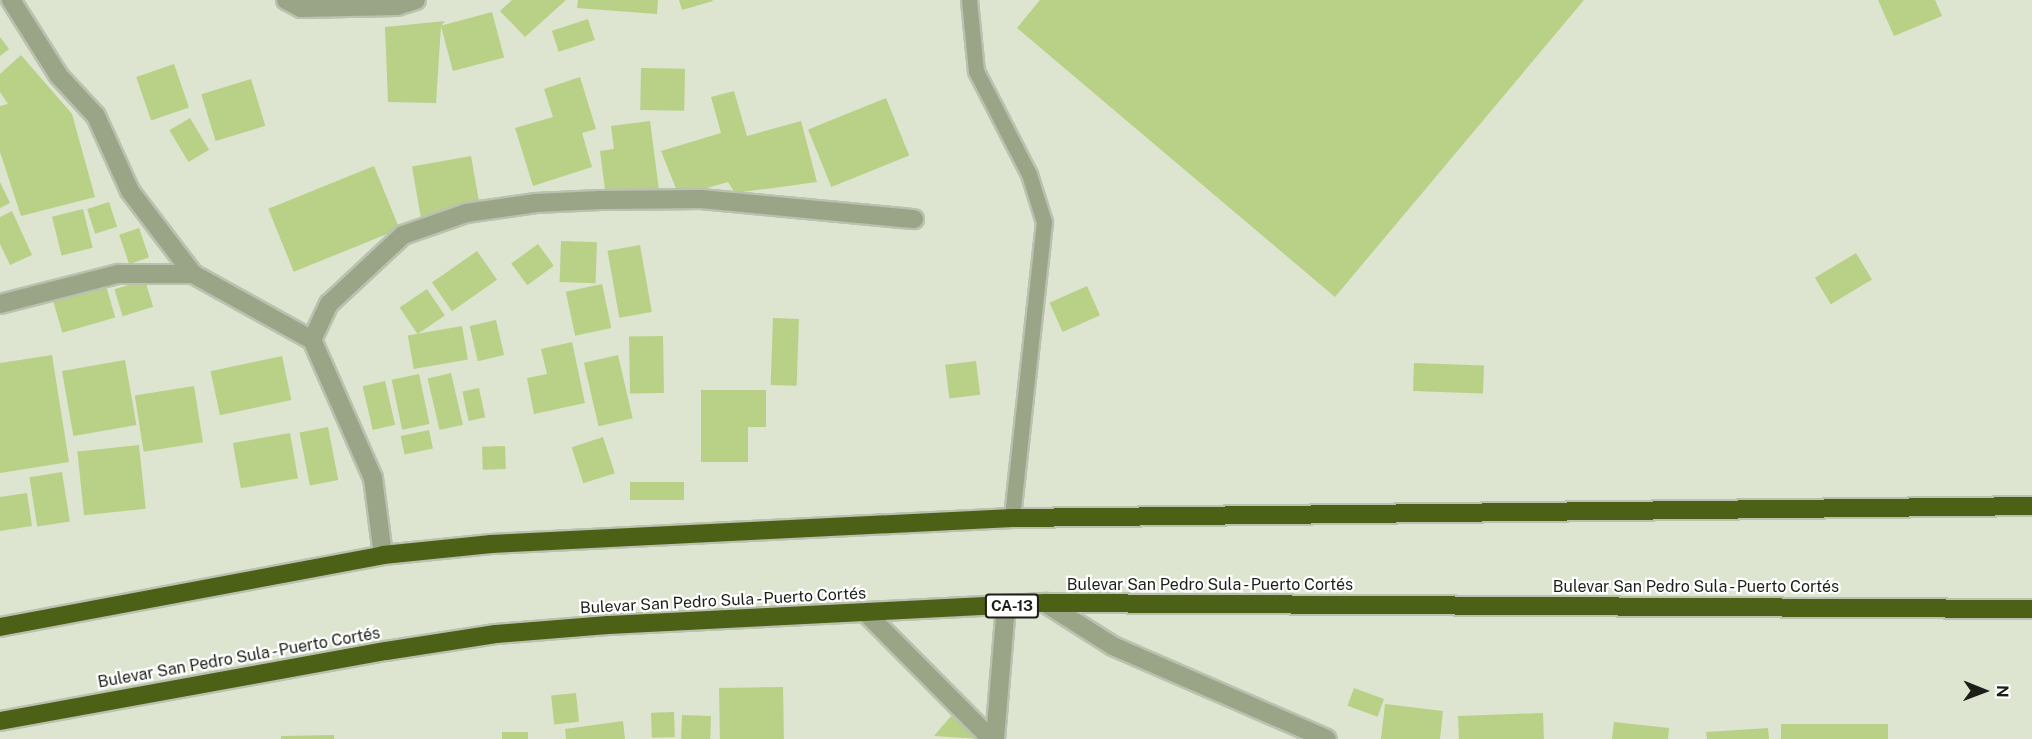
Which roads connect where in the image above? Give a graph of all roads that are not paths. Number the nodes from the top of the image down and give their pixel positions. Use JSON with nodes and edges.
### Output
{"nodes":[{"id":1,"x":11,"y":0,"type":"edge"},
{"id":2,"x":285,"y":0,"type":"edge"},
{"id":3,"x":417,"y":0,"type":"edge"},
{"id":4,"x":969,"y":0,"type":"edge"},
{"id":5,"x":914,"y":219,"type":"dead end"},
{"id":6,"x":193,"y":274,"type":"junction"},
{"id":7,"x":0,"y":304,"type":"edge"},
{"id":8,"x":312,"y":340,"type":"junction"},
{"id":9,"x":2032,"y":506,"type":"edge"},
{"id":10,"x":1012,"y":518,"type":"junction"},
{"id":11,"x":383,"y":555,"type":"junction"},
{"id":12,"x":1045,"y":603,"type":"junction"},
{"id":13,"x":1006,"y":606,"type":"junction"},
{"id":14,"x":2032,"y":609,"type":"edge"},
{"id":15,"x":866,"y":613,"type":"junction"},
{"id":16,"x":0,"y":627,"type":"edge"},
{"id":17,"x":0,"y":721,"type":"edge"},
{"id":18,"x":993,"y":739,"type":"edge"},
{"id":19,"x":1327,"y":739,"type":"edge"}],
"edges":[{"from":1,"to":6,"type":"street"},
{"from":2,"to":3,"type":"street"},
{"from":4,"to":10,"type":"lane"},
{"from":5,"to":8,"type":"street"},
{"from":6,"to":7,"type":"street"},
{"from":6,"to":8,"type":"street"},
{"from":8,"to":11,"type":"street"},
{"from":9,"to":10,"type":"highway"},
{"from":10,"to":11,"type":"highway"},
{"from":11,"to":16,"type":"highway"},
{"from":12,"to":13,"type":"highway","name":"Bulevar San Pedro Sula - Puerto Cortés","number":"CA-13"},
{"from":12,"to":14,"type":"highway","name":"Bulevar San Pedro Sula - Puerto Cortés","number":"CA-13"},
{"from":12,"to":19,"type":"street"},
{"from":13,"to":15,"type":"highway","name":"Bulevar San Pedro Sula - Puerto Cortés","number":"CA-13"},
{"from":13,"to":18,"type":"street"},
{"from":15,"to":17,"type":"highway","name":"Bulevar San Pedro Sula - Puerto Cortés","number":"CA-13"},
{"from":15,"to":18,"type":"street"}]}
